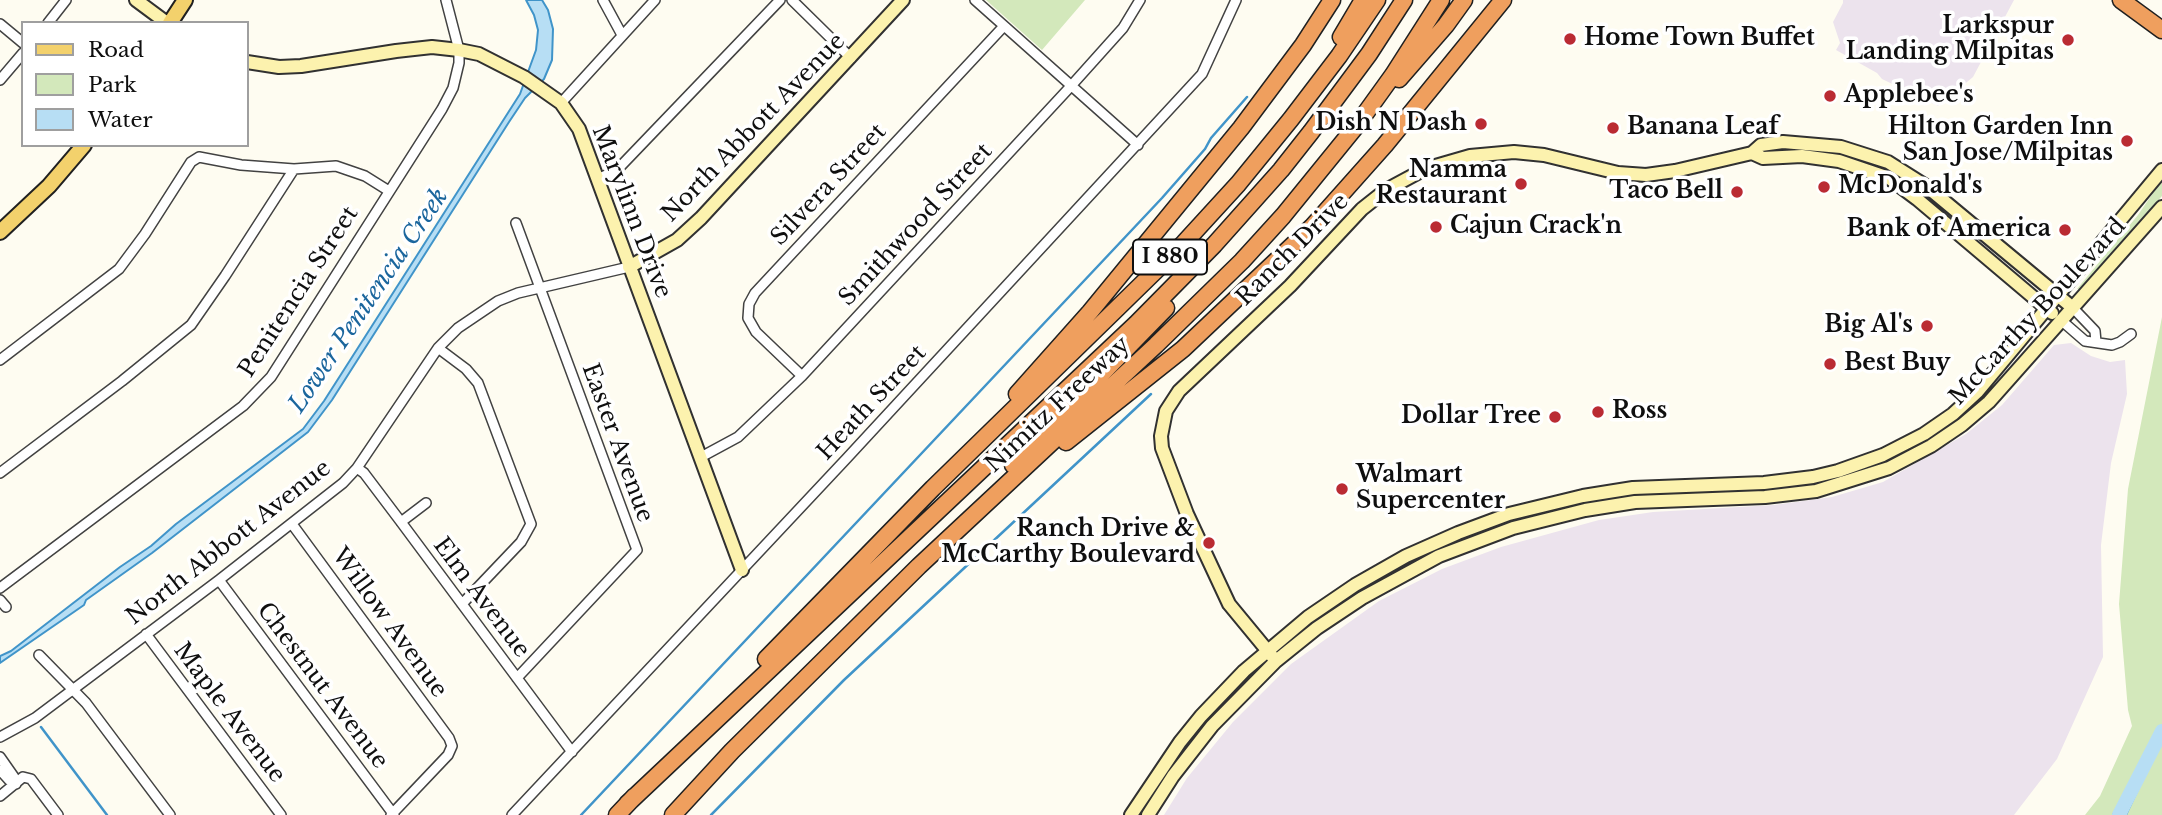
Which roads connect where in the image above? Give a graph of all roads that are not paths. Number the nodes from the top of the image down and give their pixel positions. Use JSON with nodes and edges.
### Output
{"nodes":[{"id":1,"x":66,"y":0,"type":"edge"},
{"id":2,"x":136,"y":0,"type":"edge"},
{"id":3,"x":185,"y":0,"type":"edge"},
{"id":4,"x":446,"y":0,"type":"edge"},
{"id":5,"x":603,"y":0,"type":"edge"},
{"id":6,"x":654,"y":0,"type":"edge"},
{"id":7,"x":780,"y":0,"type":"edge"},
{"id":8,"x":792,"y":0,"type":"edge"},
{"id":9,"x":903,"y":0,"type":"edge"},
{"id":10,"x":975,"y":0,"type":"edge"},
{"id":11,"x":1140,"y":0,"type":"edge"},
{"id":12,"x":1236,"y":0,"type":"edge"},
{"id":13,"x":1332,"y":0,"type":"edge"},
{"id":14,"x":1363,"y":0,"type":"edge"},
{"id":15,"x":1377,"y":0,"type":"edge"},
{"id":16,"x":1404,"y":0,"type":"edge"},
{"id":17,"x":1415,"y":0,"type":"edge"},
{"id":18,"x":1441,"y":0,"type":"edge"},
{"id":19,"x":1464,"y":0,"type":"edge"},
{"id":20,"x":1503,"y":0,"type":"edge"},
{"id":21,"x":2121,"y":0,"type":"edge"},
{"id":22,"x":50,"y":21,"type":"edge"},
{"id":23,"x":166,"y":21,"type":"edge"},
{"id":24,"x":170,"y":21,"type":"edge"},
{"id":25,"x":0,"y":24,"type":"edge"},
{"id":26,"x":1004,"y":26,"type":"junction"},
{"id":27,"x":2162,"y":30,"type":"edge"},
{"id":28,"x":622,"y":35,"type":"junction"},
{"id":29,"x":21,"y":41,"type":"edge"},
{"id":30,"x":459,"y":50,"type":"junction"},
{"id":31,"x":21,"y":55,"type":"edge"},
{"id":32,"x":851,"y":58,"type":"junction"},
{"id":33,"x":248,"y":62,"type":"edge"},
{"id":34,"x":0,"y":80,"type":"edge"},
{"id":35,"x":1071,"y":86,"type":"junction"},
{"id":36,"x":561,"y":103,"type":"junction"},
{"id":37,"x":1291,"y":119,"type":"junction"},
{"id":38,"x":1357,"y":125,"type":"junction"},
{"id":39,"x":1138,"y":145,"type":"junction"},
{"id":40,"x":81,"y":147,"type":"edge"},
{"id":41,"x":1752,"y":153,"type":"junction"},
{"id":42,"x":294,"y":169,"type":"junction"},
{"id":43,"x":2162,"y":170,"type":"edge"},
{"id":44,"x":597,"y":179,"type":"junction"},
{"id":45,"x":389,"y":191,"type":"junction"},
{"id":46,"x":2162,"y":207,"type":"edge"},
{"id":47,"x":516,"y":223,"type":"dead end"},
{"id":48,"x":0,"y":232,"type":"edge"},
{"id":49,"x":629,"y":267,"type":"junction"},
{"id":50,"x":539,"y":287,"type":"junction"},
{"id":51,"x":2059,"y":296,"type":"junction"},
{"id":52,"x":2073,"y":308,"type":"junction"},
{"id":53,"x":2047,"y":309,"type":"junction"},
{"id":54,"x":2062,"y":321,"type":"junction"},
{"id":55,"x":2131,"y":334,"type":"dead end"},
{"id":56,"x":2096,"y":342,"type":"junction"},
{"id":57,"x":438,"y":348,"type":"junction"},
{"id":58,"x":0,"y":360,"type":"edge"},
{"id":59,"x":802,"y":376,"type":"junction"},
{"id":60,"x":701,"y":457,"type":"junction"},
{"id":61,"x":357,"y":468,"type":"junction"},
{"id":62,"x":0,"y":473,"type":"edge"},
{"id":63,"x":1005,"y":487,"type":"junction"},
{"id":64,"x":933,"y":488,"type":"junction"},
{"id":65,"x":426,"y":503,"type":"dead end"},
{"id":66,"x":401,"y":522,"type":"junction"},
{"id":67,"x":292,"y":524,"type":"junction"},
{"id":68,"x":742,"y":570,"type":"junction"},
{"id":69,"x":219,"y":580,"type":"junction"},
{"id":70,"x":0,"y":588,"type":"edge"},
{"id":71,"x":462,"y":604,"type":"junction"},
{"id":72,"x":146,"y":634,"type":"junction"},
{"id":73,"x":1267,"y":649,"type":"junction"},
{"id":74,"x":40,"y":654,"type":"dead end"},
{"id":75,"x":1276,"y":661,"type":"junction"},
{"id":76,"x":517,"y":678,"type":"junction"},
{"id":77,"x":74,"y":688,"type":"junction"},
{"id":78,"x":0,"y":737,"type":"edge"},
{"id":79,"x":732,"y":751,"type":"junction"},
{"id":80,"x":572,"y":752,"type":"junction"},
{"id":81,"x":0,"y":757,"type":"edge"},
{"id":82,"x":0,"y":769,"type":"edge"},
{"id":83,"x":15,"y":782,"type":"junction"},
{"id":84,"x":0,"y":796,"type":"edge"},
{"id":85,"x":622,"y":809,"type":"edge"},
{"id":86,"x":392,"y":814,"type":"edge"},
{"id":87,"x":58,"y":815,"type":"edge"},
{"id":88,"x":170,"y":815,"type":"edge"},
{"id":89,"x":281,"y":815,"type":"edge"},
{"id":90,"x":512,"y":815,"type":"edge"},
{"id":91,"x":673,"y":815,"type":"edge"},
{"id":92,"x":1131,"y":815,"type":"edge"},
{"id":93,"x":1148,"y":815,"type":"edge"}],
"edges":[{"from":1,"to":22,"type":"street"},
{"from":2,"to":23,"type":"street"},
{"from":3,"to":24,"type":"main road"},
{"from":4,"to":30,"type":"street","name":"Penitencia Street"},
{"from":5,"to":28,"type":"street"},
{"from":6,"to":28,"type":"street"},
{"from":7,"to":44,"type":"street"},
{"from":8,"to":32,"type":"street"},
{"from":9,"to":32,"type":"street","name":"North Abbott Avenue"},
{"from":10,"to":26,"type":"street"},
{"from":11,"to":35,"type":"street","name":"Smithwood Street"},
{"from":12,"to":39,"type":"street","name":"Heath Street"},
{"from":13,"to":64,"type":"highway"},
{"from":14,"to":37,"type":"highway"},
{"from":15,"to":37,"type":"highway","name":"Nimitz Freeway","number":"I 880"},
{"from":16,"to":85,"type":"highway"},
{"from":17,"to":79,"type":"highway"},
{"from":18,"to":38,"type":"highway","name":"Nimitz Freeway","number":"I 880"},
{"from":19,"to":38,"type":"highway"},
{"from":20,"to":63,"type":"highway"},
{"from":21,"to":27,"type":"highway"},
{"from":25,"to":29,"type":"street"},
{"from":26,"to":35,"type":"street"},
{"from":26,"to":59,"type":"street","name":"Silvera Street"},
{"from":28,"to":36,"type":"street"},
{"from":30,"to":33,"type":"street","name":"Marylinn Drive"},
{"from":30,"to":36,"type":"street","name":"Marylinn Drive"},
{"from":30,"to":45,"type":"street","name":"Penitencia Street"},
{"from":31,"to":34,"type":"street"},
{"from":32,"to":49,"type":"street","name":"North Abbott Avenue"},
{"from":35,"to":39,"type":"street"},
{"from":35,"to":59,"type":"street","name":"Smithwood Street"},
{"from":36,"to":44,"type":"street","name":"Marylinn Drive"},
{"from":37,"to":64,"type":"highway","name":"Nimitz Freeway","number":"I 880"},
{"from":38,"to":63,"type":"highway","name":"Nimitz Freeway","number":"I 880"},
{"from":39,"to":68,"type":"street","name":"Heath Street"},
{"from":40,"to":48,"type":"main road"},
{"from":41,"to":51,"type":"street","name":"Ranch Drive"},
{"from":41,"to":53,"type":"street","name":"Ranch Drive"},
{"from":41,"to":73,"type":"street","name":"Ranch Drive"},
{"from":42,"to":45,"type":"street"},
{"from":42,"to":58,"type":"street"},
{"from":42,"to":62,"type":"street"},
{"from":43,"to":51,"type":"street","name":"McCarthy Boulevard"},
{"from":44,"to":49,"type":"street","name":"Marylinn Drive"},
{"from":45,"to":70,"type":"street","name":"Penitencia Street"},
{"from":46,"to":52,"type":"street","name":"McCarthy Boulevard"},
{"from":47,"to":50,"type":"street","name":"Easter Avenue"},
{"from":49,"to":50,"type":"street","name":"North Abbott Avenue"},
{"from":49,"to":60,"type":"street","name":"Marylinn Drive"},
{"from":50,"to":57,"type":"street","name":"North Abbott Avenue"},
{"from":50,"to":76,"type":"street","name":"Easter Avenue"},
{"from":51,"to":52,"type":"street","name":"Ranch Drive"},
{"from":51,"to":53,"type":"street","name":"McCarthy Boulevard"},
{"from":52,"to":54,"type":"street","name":"McCarthy Boulevard"},
{"from":52,"to":56,"type":"street"},
{"from":53,"to":54,"type":"street","name":"Ranch Drive"},
{"from":53,"to":73,"type":"street","name":"McCarthy Boulevard"},
{"from":54,"to":56,"type":"street"},
{"from":54,"to":75,"type":"street","name":"McCarthy Boulevard"},
{"from":55,"to":56,"type":"street"},
{"from":57,"to":61,"type":"street","name":"North Abbott Avenue"},
{"from":57,"to":71,"type":"street"},
{"from":59,"to":60,"type":"street","name":"Smithwood Street"},
{"from":60,"to":68,"type":"street","name":"Marylinn Drive"},
{"from":61,"to":66,"type":"street","name":"Elm Avenue"},
{"from":61,"to":67,"type":"street","name":"North Abbott Avenue"},
{"from":63,"to":79,"type":"highway","name":"Nimitz Freeway","number":"I 880"},
{"from":64,"to":85,"type":"highway","name":"Nimitz Freeway","number":"I 880"},
{"from":65,"to":66,"type":"street"},
{"from":66,"to":71,"type":"street","name":"Elm Avenue"},
{"from":67,"to":69,"type":"street","name":"North Abbott Avenue"},
{"from":67,"to":86,"type":"street","name":"Willow Avenue"},
{"from":68,"to":80,"type":"street","name":"Heath Street"},
{"from":69,"to":72,"type":"street","name":"North Abbott Avenue"},
{"from":69,"to":86,"type":"street","name":"Chestnut Avenue"},
{"from":71,"to":76,"type":"street","name":"Elm Avenue"},
{"from":72,"to":77,"type":"street","name":"North Abbott Avenue"},
{"from":72,"to":89,"type":"street","name":"Maple Avenue"},
{"from":73,"to":75,"type":"street","name":"Ranch Drive"},
{"from":73,"to":92,"type":"street","name":"McCarthy Boulevard"},
{"from":74,"to":77,"type":"street"},
{"from":75,"to":93,"type":"street","name":"McCarthy Boulevard"},
{"from":76,"to":80,"type":"street","name":"Elm Avenue"},
{"from":77,"to":78,"type":"street","name":"North Abbott Avenue"},
{"from":77,"to":88,"type":"street"},
{"from":79,"to":91,"type":"highway","name":"Nimitz Freeway","number":"I 880"},
{"from":80,"to":90,"type":"street","name":"Heath Street"},
{"from":81,"to":83,"type":"street"},
{"from":82,"to":83,"type":"street"},
{"from":83,"to":84,"type":"street"},
{"from":83,"to":87,"type":"street"}]}
